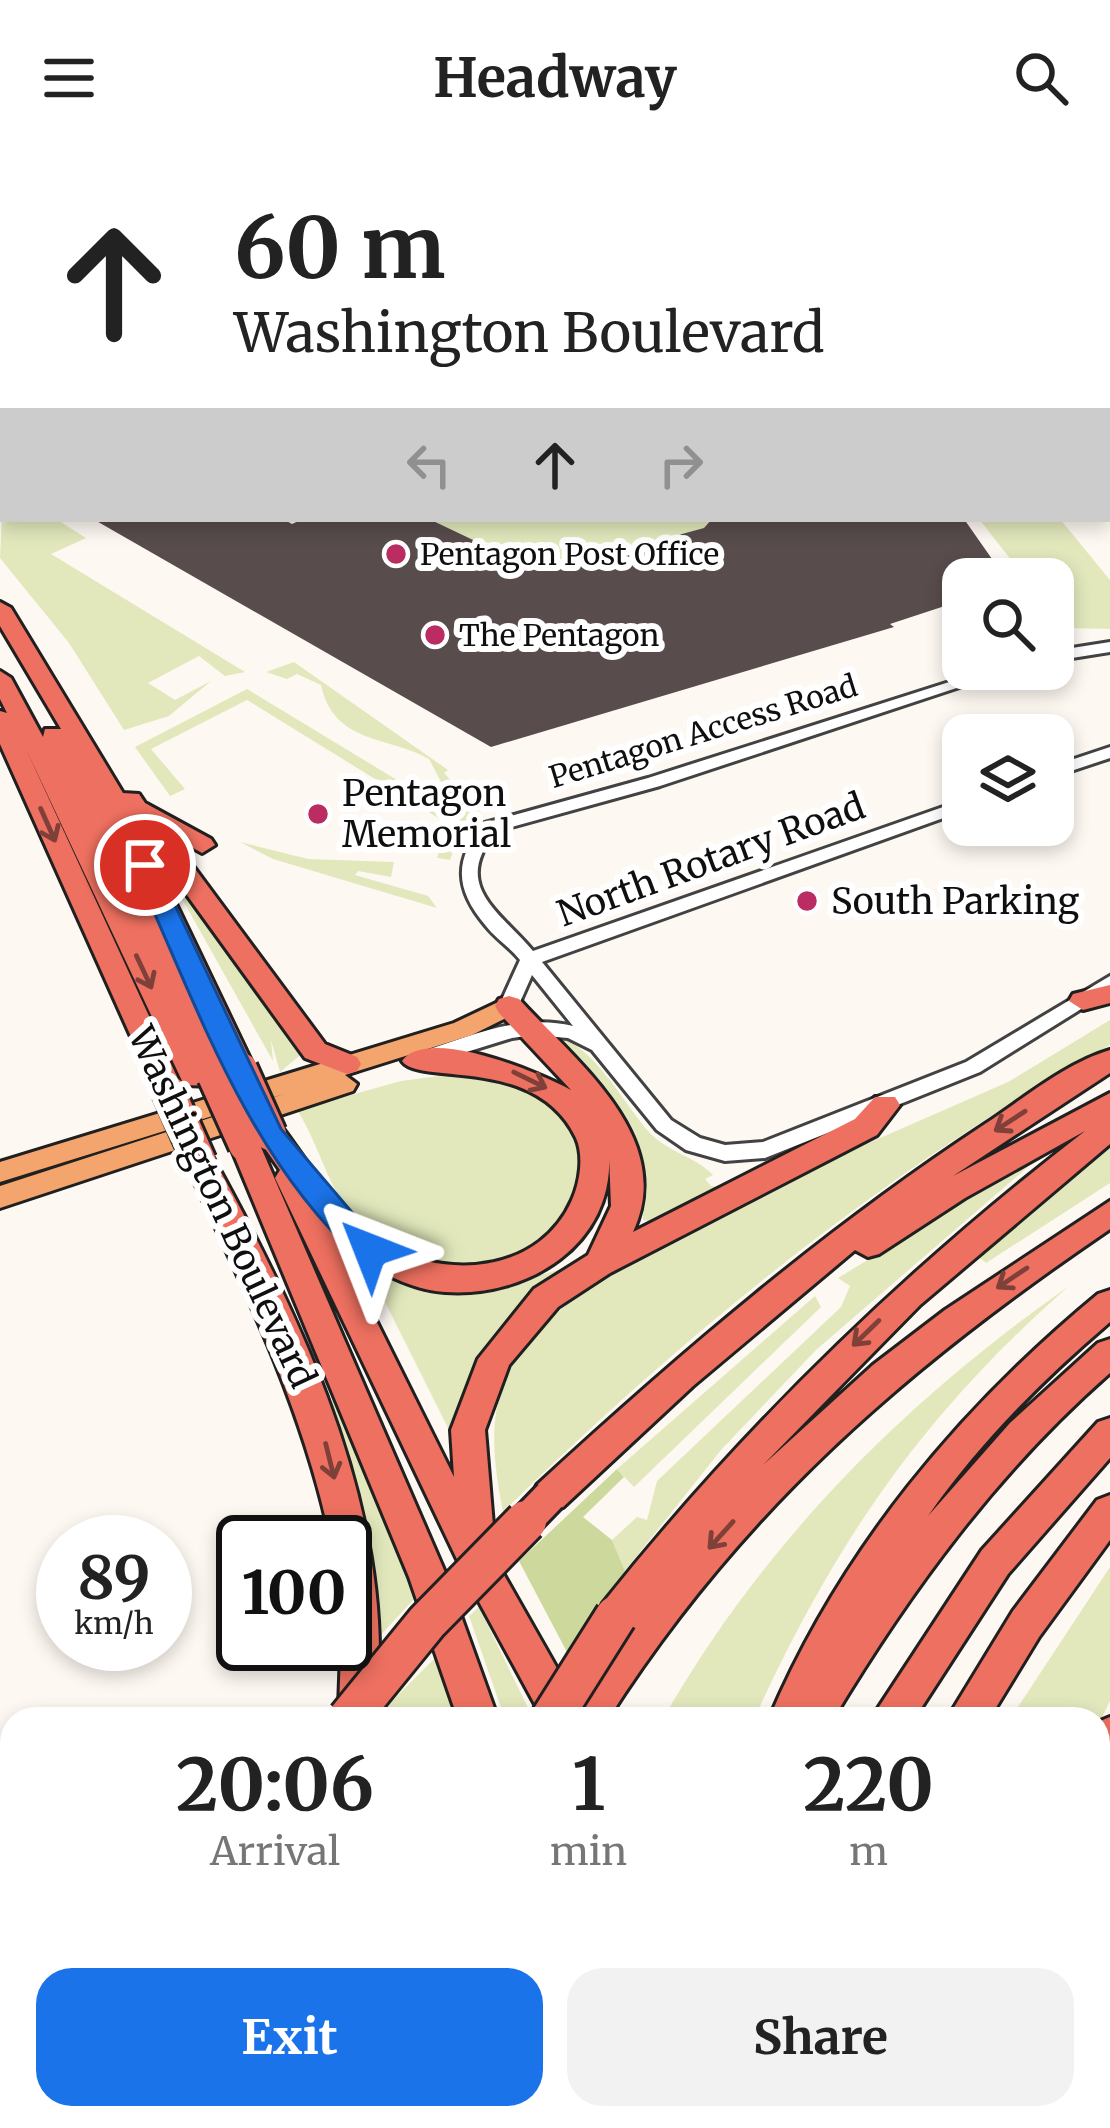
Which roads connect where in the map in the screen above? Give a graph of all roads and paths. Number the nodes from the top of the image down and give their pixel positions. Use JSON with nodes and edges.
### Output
{"nodes":[{"id":1,"x":0,"y":608,"type":"edge"},
{"id":2,"x":0,"y":642,"type":"edge"},
{"id":3,"x":1110,"y":647,"type":"edge"},
{"id":4,"x":1074,"y":653,"type":"edge"},
{"id":5,"x":0,"y":679,"type":"edge"},
{"id":6,"x":942,"y":690,"type":"edge"},
{"id":7,"x":0,"y":718,"type":"edge"},
{"id":8,"x":68,"y":722,"type":"junction"},
{"id":9,"x":1110,"y":752,"type":"edge"},
{"id":10,"x":1074,"y":765,"type":"edge"},
{"id":11,"x":126,"y":794,"type":"junction"},
{"id":12,"x":942,"y":812,"type":"edge"},
{"id":13,"x":202,"y":845,"type":"dead end"},
{"id":14,"x":562,"y":948,"type":"junction"},
{"id":15,"x":525,"y":953,"type":"junction"},
{"id":16,"x":546,"y":979,"type":"junction"},
{"id":17,"x":1110,"y":982,"type":"edge"},
{"id":18,"x":1096,"y":998,"type":"edge"},
{"id":19,"x":517,"y":1017,"type":"junction"},
{"id":20,"x":607,"y":1054,"type":"junction"},
{"id":21,"x":1110,"y":1060,"type":"edge"},
{"id":22,"x":416,"y":1061,"type":"junction"},
{"id":23,"x":347,"y":1064,"type":"junction"},
{"id":24,"x":205,"y":1080,"type":"junction"},
{"id":25,"x":1110,"y":1104,"type":"edge"},
{"id":26,"x":885,"y":1105,"type":"junction"},
{"id":27,"x":1110,"y":1128,"type":"edge"},
{"id":28,"x":236,"y":1148,"type":"junction"},
{"id":29,"x":0,"y":1172,"type":"edge"},
{"id":30,"x":0,"y":1197,"type":"edge"},
{"id":31,"x":1110,"y":1213,"type":"edge"},
{"id":32,"x":599,"y":1264,"type":"junction"},
{"id":33,"x":1110,"y":1304,"type":"edge"},
{"id":34,"x":712,"y":1346,"type":"junction"},
{"id":35,"x":1110,"y":1353,"type":"edge"},
{"id":36,"x":1110,"y":1433,"type":"edge"},
{"id":37,"x":1110,"y":1510,"type":"edge"},
{"id":38,"x":478,"y":1564,"type":"junction"},
{"id":39,"x":625,"y":1631,"type":"junction"},
{"id":40,"x":358,"y":1707,"type":"edge"},
{"id":41,"x":359,"y":1707,"type":"edge"},
{"id":42,"x":474,"y":1707,"type":"edge"},
{"id":43,"x":557,"y":1707,"type":"edge"},
{"id":44,"x":561,"y":1707,"type":"edge"},
{"id":45,"x":590,"y":1707,"type":"edge"},
{"id":46,"x":795,"y":1707,"type":"edge"},
{"id":47,"x":818,"y":1707,"type":"edge"},
{"id":48,"x":899,"y":1707,"type":"edge"},
{"id":49,"x":974,"y":1707,"type":"edge"}],
"edges":[{"from":1,"to":8,"type":"highway","name":"Washington Boulevard"},
{"from":2,"to":24,"type":"highway"},
{"from":3,"to":4,"type":"street"},
{"from":5,"to":24,"type":"highway","one_way":true},
{"from":6,"to":15,"type":"street","name":"Pentagon Access Road"},
{"from":7,"to":24,"type":"highway","name":"Washington Boulevard","one_way":true},
{"from":8,"to":11,"type":"highway"},
{"from":8,"to":24,"type":"highway","name":"Washington Boulevard"},
{"from":9,"to":10,"type":"street"},
{"from":11,"to":13,"type":"highway"},
{"from":11,"to":23,"type":"highway"},
{"from":12,"to":14,"type":"street","name":"North Rotary Road"},
{"from":14,"to":15,"type":"street","name":"North Rotary Road"},
{"from":14,"to":16,"type":"street"},
{"from":15,"to":16,"type":"street","name":"Pentagon Access Road"},
{"from":15,"to":19,"type":"street","name":"North Rotary Road"},
{"from":16,"to":20,"type":"street","name":"Pentagon Access Road"},
{"from":17,"to":18,"type":"street","name":"Pentagon Access Road"},
{"from":18,"to":26,"type":"street","name":"Pentagon Access Road"},
{"from":19,"to":20,"type":"street","name":"Pentagon Access Road"},
{"from":19,"to":22,"type":"street"},
{"from":19,"to":23,"type":"main road"},
{"from":19,"to":32,"type":"highway"},
{"from":20,"to":26,"type":"street","name":"Pentagon Access Road"},
{"from":21,"to":34,"type":"highway","one_way":true},
{"from":22,"to":28,"type":"highway","one_way":true},
{"from":22,"to":30,"type":"main road"},
{"from":23,"to":29,"type":"main road"},
{"from":24,"to":28,"type":"highway","name":"Washington Boulevard","bridge":true},
{"from":24,"to":28,"type":"highway","bridge":true},
{"from":25,"to":34,"type":"highway"},
{"from":26,"to":32,"type":"highway"},
{"from":27,"to":39,"type":"highway","one_way":true},
{"from":28,"to":38,"type":"highway","name":"Washington Boulevard"},
{"from":28,"to":41,"type":"highway","name":"Washington Boulevard","one_way":true},
{"from":28,"to":42,"type":"highway"},
{"from":31,"to":39,"type":"highway","one_way":true},
{"from":32,"to":38,"type":"highway"},
{"from":33,"to":46,"type":"highway"},
{"from":34,"to":40,"type":"highway","bridge":true},
{"from":35,"to":47,"type":"highway"},
{"from":36,"to":48,"type":"highway"},
{"from":37,"to":49,"type":"highway"},
{"from":38,"to":43,"type":"highway","name":"Washington Boulevard"},
{"from":39,"to":44,"type":"highway","bridge":true},
{"from":39,"to":45,"type":"highway"}]}
